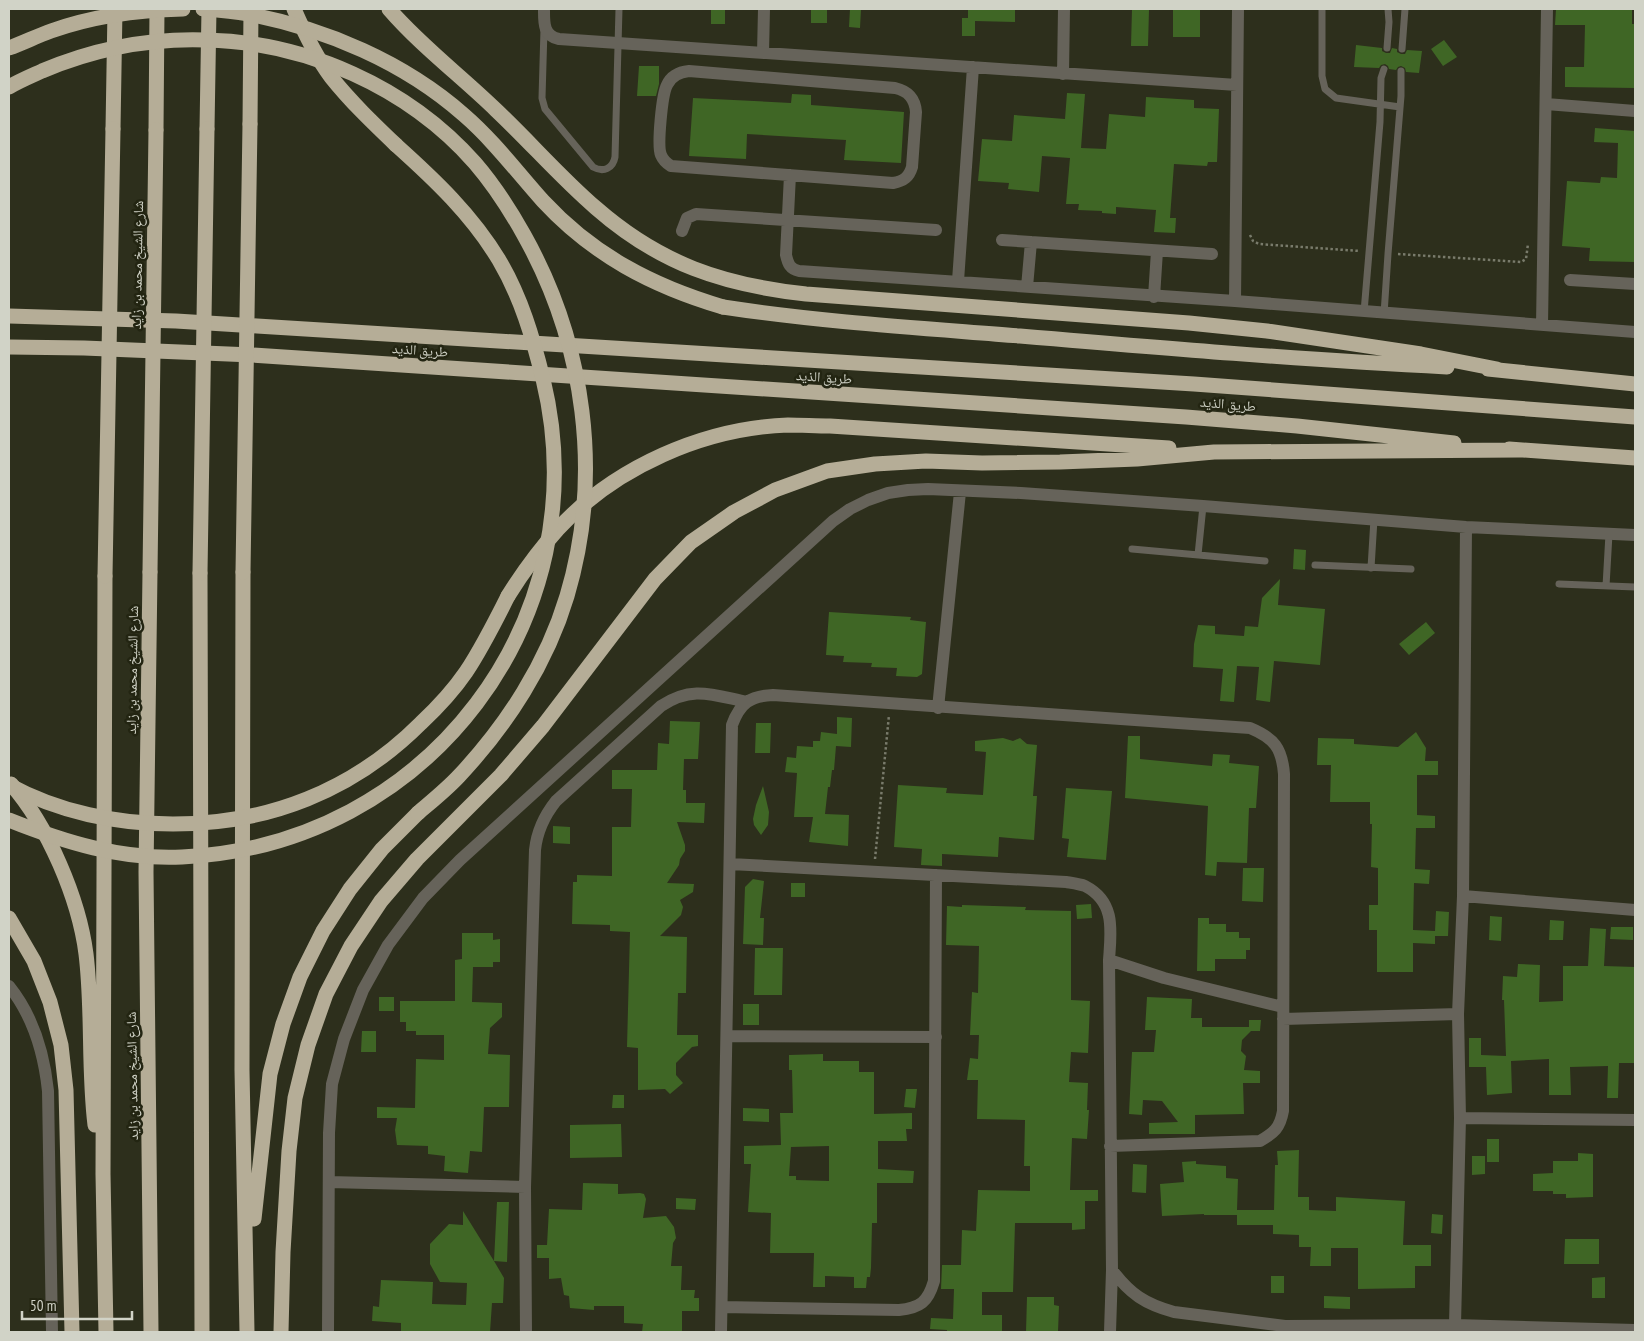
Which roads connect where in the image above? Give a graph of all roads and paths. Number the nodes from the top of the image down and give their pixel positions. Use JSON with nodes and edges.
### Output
{"nodes":[{"id":1,"x":115,"y":9,"type":"edge"},
{"id":2,"x":158,"y":9,"type":"edge"},
{"id":3,"x":183,"y":9,"type":"edge"},
{"id":4,"x":203,"y":9,"type":"edge"},
{"id":5,"x":209,"y":9,"type":"edge"},
{"id":6,"x":251,"y":9,"type":"edge"},
{"id":7,"x":294,"y":9,"type":"edge"},
{"id":8,"x":389,"y":9,"type":"edge"},
{"id":9,"x":544,"y":9,"type":"edge"},
{"id":10,"x":619,"y":9,"type":"edge"},
{"id":11,"x":764,"y":9,"type":"edge"},
{"id":12,"x":1064,"y":9,"type":"edge"},
{"id":13,"x":1238,"y":9,"type":"edge"},
{"id":14,"x":1322,"y":9,"type":"edge"},
{"id":15,"x":1388,"y":9,"type":"edge"},
{"id":16,"x":1405,"y":9,"type":"edge"},
{"id":17,"x":1548,"y":9,"type":"edge"},
{"id":18,"x":544,"y":28,"type":"junction"},
{"id":19,"x":619,"y":42,"type":"junction"},
{"id":20,"x":9,"y":48,"type":"edge"},
{"id":21,"x":1388,"y":48,"type":"dead end"},
{"id":22,"x":1402,"y":49,"type":"dead end"},
{"id":23,"x":764,"y":53,"type":"junction"},
{"id":24,"x":973,"y":67,"type":"junction"},
{"id":25,"x":1384,"y":69,"type":"dead end"},
{"id":26,"x":1400,"y":71,"type":"dead end"},
{"id":27,"x":1063,"y":74,"type":"junction"},
{"id":28,"x":1237,"y":85,"type":"junction"},
{"id":29,"x":9,"y":87,"type":"edge"},
{"id":30,"x":1546,"y":104,"type":"junction"},
{"id":31,"x":1381,"y":105,"type":"junction"},
{"id":32,"x":1400,"y":107,"type":"junction"},
{"id":33,"x":1635,"y":111,"type":"edge"},
{"id":34,"x":790,"y":175,"type":"junction"},
{"id":35,"x":787,"y":219,"type":"junction"},
{"id":36,"x":936,"y":230,"type":"dead end"},
{"id":37,"x":682,"y":231,"type":"dead end"},
{"id":38,"x":1529,"y":238,"type":"dead end"},
{"id":39,"x":1002,"y":240,"type":"dead end"},
{"id":40,"x":1031,"y":242,"type":"junction"},
{"id":41,"x":1258,"y":244,"type":"dead end"},
{"id":42,"x":1157,"y":251,"type":"junction"},
{"id":43,"x":1369,"y":252,"type":"junction"},
{"id":44,"x":1212,"y":254,"type":"dead end"},
{"id":45,"x":1388,"y":254,"type":"junction"},
{"id":46,"x":1570,"y":280,"type":"dead end"},
{"id":47,"x":958,"y":282,"type":"junction"},
{"id":48,"x":1635,"y":284,"type":"edge"},
{"id":49,"x":1026,"y":287,"type":"junction"},
{"id":50,"x":1154,"y":297,"type":"junction"},
{"id":51,"x":1235,"y":301,"type":"junction"},
{"id":52,"x":1364,"y":312,"type":"junction"},
{"id":53,"x":1384,"y":314,"type":"junction"},
{"id":54,"x":9,"y":316,"type":"edge"},
{"id":55,"x":1542,"y":325,"type":"junction"},
{"id":56,"x":1635,"y":332,"type":"edge"},
{"id":57,"x":9,"y":347,"type":"edge"},
{"id":58,"x":1497,"y":369,"type":"junction"},
{"id":59,"x":1635,"y":384,"type":"edge"},
{"id":60,"x":1635,"y":417,"type":"edge"},
{"id":61,"x":1519,"y":450,"type":"junction"},
{"id":62,"x":1214,"y":452,"type":"junction"},
{"id":63,"x":1635,"y":458,"type":"edge"},
{"id":64,"x":960,"y":492,"type":"junction"},
{"id":65,"x":1203,"y":506,"type":"junction"},
{"id":66,"x":1374,"y":519,"type":"junction"},
{"id":67,"x":1466,"y":527,"type":"junction"},
{"id":68,"x":1609,"y":534,"type":"junction"},
{"id":69,"x":1635,"y":536,"type":"edge"},
{"id":70,"x":1132,"y":549,"type":"dead end"},
{"id":71,"x":1198,"y":555,"type":"junction"},
{"id":72,"x":1265,"y":561,"type":"dead end"},
{"id":73,"x":1315,"y":565,"type":"dead end"},
{"id":74,"x":1371,"y":568,"type":"junction"},
{"id":75,"x":1411,"y":569,"type":"dead end"},
{"id":76,"x":1559,"y":584,"type":"dead end"},
{"id":77,"x":1606,"y":586,"type":"junction"},
{"id":78,"x":1635,"y":588,"type":"edge"},
{"id":79,"x":747,"y":702,"type":"junction"},
{"id":80,"x":890,"y":704,"type":"junction"},
{"id":81,"x":938,"y":708,"type":"junction"},
{"id":82,"x":9,"y":781,"type":"edge"},
{"id":83,"x":9,"y":785,"type":"edge"},
{"id":84,"x":9,"y":820,"type":"edge"},
{"id":85,"x":730,"y":864,"type":"junction"},
{"id":86,"x":874,"y":872,"type":"junction"},
{"id":87,"x":936,"y":875,"type":"junction"},
{"id":88,"x":1463,"y":896,"type":"junction"},
{"id":89,"x":1635,"y":910,"type":"edge"},
{"id":90,"x":9,"y":918,"type":"edge"},
{"id":91,"x":1110,"y":960,"type":"junction"},
{"id":92,"x":9,"y":986,"type":"edge"},
{"id":93,"x":1283,"y":1013,"type":"junction"},
{"id":94,"x":1458,"y":1014,"type":"junction"},
{"id":95,"x":727,"y":1036,"type":"junction"},
{"id":96,"x":936,"y":1037,"type":"junction"},
{"id":97,"x":1460,"y":1118,"type":"junction"},
{"id":98,"x":1635,"y":1120,"type":"edge"},
{"id":99,"x":1110,"y":1146,"type":"junction"},
{"id":100,"x":103,"y":1174,"type":"junction"},
{"id":101,"x":329,"y":1182,"type":"junction"},
{"id":102,"x":525,"y":1187,"type":"junction"},
{"id":103,"x":1112,"y":1270,"type":"junction"},
{"id":104,"x":247,"y":1283,"type":"junction"},
{"id":105,"x":722,"y":1307,"type":"junction"},
{"id":106,"x":1455,"y":1325,"type":"junction"},
{"id":107,"x":1285,"y":1329,"type":"edge"},
{"id":108,"x":1630,"y":1330,"type":"edge"},
{"id":109,"x":52,"y":1332,"type":"edge"},
{"id":110,"x":72,"y":1332,"type":"edge"},
{"id":111,"x":106,"y":1332,"type":"edge"},
{"id":112,"x":151,"y":1332,"type":"edge"},
{"id":113,"x":202,"y":1332,"type":"edge"},
{"id":114,"x":247,"y":1332,"type":"edge"},
{"id":115,"x":281,"y":1332,"type":"edge"},
{"id":116,"x":328,"y":1332,"type":"edge"},
{"id":117,"x":526,"y":1332,"type":"edge"},
{"id":118,"x":722,"y":1332,"type":"edge"},
{"id":119,"x":1110,"y":1332,"type":"edge"}],
"edges":[{"from":1,"to":100,"type":"highway","bridge":true},
{"from":2,"to":112,"type":"highway","name":"شارع الشيخ محمد بن زايد","bridge":true},
{"from":3,"to":20,"type":"highway","bridge":true},
{"from":4,"to":58,"type":"highway","bridge":true},
{"from":5,"to":113,"type":"highway","bridge":true},
{"from":6,"to":104,"type":"highway","bridge":true},
{"from":7,"to":84,"type":"highway","bridge":true},
{"from":8,"to":58,"type":"highway"},
{"from":9,"to":18,"type":"street"},
{"from":10,"to":19,"type":"lane"},
{"from":11,"to":23,"type":"street"},
{"from":12,"to":27,"type":"street"},
{"from":13,"to":28,"type":"street"},
{"from":14,"to":31,"type":"lane"},
{"from":15,"to":21,"type":"lane"},
{"from":16,"to":22,"type":"lane"},
{"from":17,"to":30,"type":"street"},
{"from":18,"to":19,"type":"street"},
{"from":18,"to":19,"type":"lane"},
{"from":19,"to":23,"type":"street"},
{"from":23,"to":24,"type":"street"},
{"from":24,"to":27,"type":"street"},
{"from":24,"to":47,"type":"street"},
{"from":25,"to":31,"type":"lane"},
{"from":26,"to":32,"type":"lane"},
{"from":27,"to":28,"type":"street"},
{"from":28,"to":51,"type":"street"},
{"from":29,"to":104,"type":"highway","bridge":true},
{"from":30,"to":33,"type":"street"},
{"from":30,"to":55,"type":"street"},
{"from":31,"to":32,"type":"lane"},
{"from":31,"to":43,"type":"lane"},
{"from":32,"to":45,"type":"lane"},
{"from":34,"to":34,"type":"street"},
{"from":34,"to":35,"type":"street"},
{"from":35,"to":36,"type":"street"},
{"from":35,"to":37,"type":"street"},
{"from":35,"to":47,"type":"street"},
{"from":38,"to":45,"type":"path"},
{"from":39,"to":40,"type":"street"},
{"from":40,"to":42,"type":"street"},
{"from":40,"to":49,"type":"street"},
{"from":41,"to":43,"type":"path"},
{"from":42,"to":44,"type":"street"},
{"from":42,"to":50,"type":"street"},
{"from":43,"to":52,"type":"lane"},
{"from":45,"to":53,"type":"lane"},
{"from":46,"to":48,"type":"street"},
{"from":47,"to":49,"type":"street"},
{"from":49,"to":50,"type":"street"},
{"from":50,"to":51,"type":"street"},
{"from":51,"to":52,"type":"street"},
{"from":52,"to":53,"type":"street"},
{"from":53,"to":55,"type":"street"},
{"from":54,"to":60,"type":"highway","name":"طريق الذيد"},
{"from":55,"to":56,"type":"street"},
{"from":57,"to":61,"type":"highway","name":"طريق الذيد"},
{"from":58,"to":59,"type":"highway"},
{"from":61,"to":62,"type":"highway"},
{"from":61,"to":63,"type":"highway","name":"طريق الذيد"},
{"from":62,"to":83,"type":"highway","bridge":true},
{"from":62,"to":115,"type":"highway"},
{"from":64,"to":65,"type":"street"},
{"from":64,"to":81,"type":"street"},
{"from":64,"to":101,"type":"street"},
{"from":65,"to":66,"type":"street"},
{"from":65,"to":71,"type":"lane"},
{"from":66,"to":67,"type":"street"},
{"from":66,"to":74,"type":"lane"},
{"from":67,"to":68,"type":"street"},
{"from":67,"to":88,"type":"street"},
{"from":68,"to":69,"type":"street"},
{"from":68,"to":77,"type":"lane"},
{"from":70,"to":71,"type":"lane"},
{"from":71,"to":72,"type":"lane"},
{"from":73,"to":74,"type":"lane"},
{"from":74,"to":75,"type":"lane"},
{"from":76,"to":77,"type":"lane"},
{"from":77,"to":78,"type":"lane"},
{"from":79,"to":80,"type":"street"},
{"from":79,"to":85,"type":"street"},
{"from":79,"to":102,"type":"street"},
{"from":80,"to":81,"type":"street"},
{"from":80,"to":86,"type":"path"},
{"from":81,"to":93,"type":"street"},
{"from":82,"to":100,"type":"highway"},
{"from":85,"to":86,"type":"street"},
{"from":85,"to":95,"type":"street"},
{"from":86,"to":87,"type":"street"},
{"from":87,"to":91,"type":"street"},
{"from":87,"to":96,"type":"street"},
{"from":88,"to":89,"type":"street"},
{"from":88,"to":94,"type":"street"},
{"from":90,"to":110,"type":"highway"},
{"from":91,"to":93,"type":"street"},
{"from":91,"to":99,"type":"street"},
{"from":92,"to":109,"type":"street"},
{"from":93,"to":94,"type":"street"},
{"from":93,"to":99,"type":"street"},
{"from":94,"to":97,"type":"street"},
{"from":95,"to":96,"type":"street"},
{"from":95,"to":105,"type":"street"},
{"from":96,"to":105,"type":"street"},
{"from":97,"to":98,"type":"street"},
{"from":97,"to":106,"type":"street"},
{"from":99,"to":103,"type":"street"},
{"from":100,"to":111,"type":"highway"},
{"from":101,"to":102,"type":"street"},
{"from":101,"to":116,"type":"street"},
{"from":102,"to":117,"type":"street"},
{"from":103,"to":107,"type":"street"},
{"from":103,"to":119,"type":"street"},
{"from":104,"to":114,"type":"highway"},
{"from":105,"to":118,"type":"street"},
{"from":106,"to":107,"type":"street"},
{"from":106,"to":108,"type":"street"}]}
